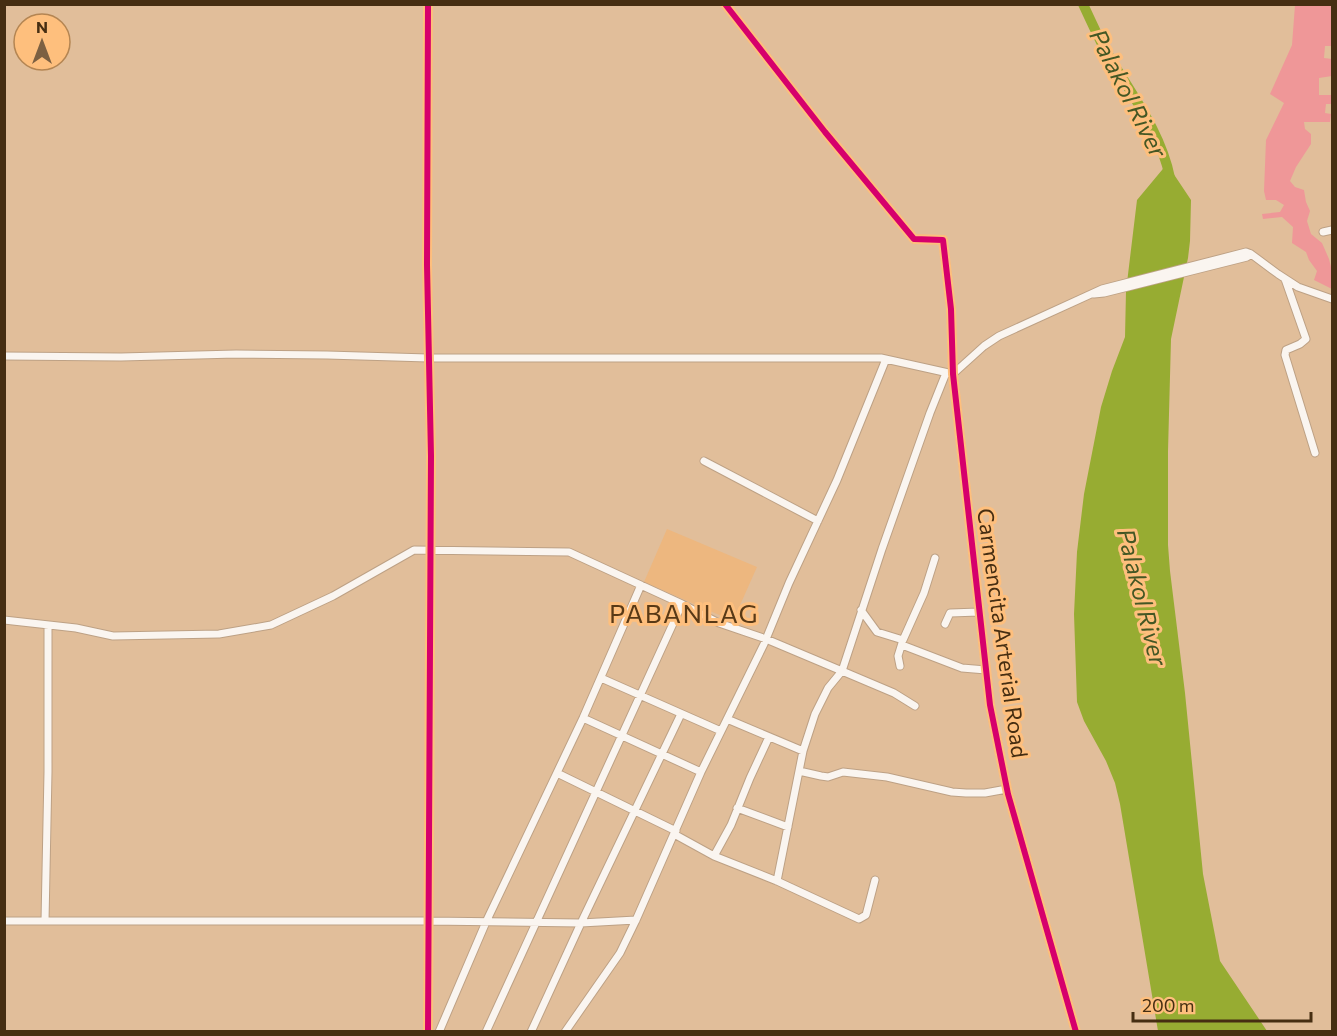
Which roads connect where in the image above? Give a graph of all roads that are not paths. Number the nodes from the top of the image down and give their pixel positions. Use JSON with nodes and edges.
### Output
{"nodes":[{"id":1,"x":428,"y":4,"type":"edge"},
{"id":2,"x":725,"y":4,"type":"edge"},
{"id":3,"x":1332,"y":230,"type":"edge"},
{"id":4,"x":1323,"y":232,"type":"dead end"},
{"id":5,"x":1285,"y":279,"type":"junction"},
{"id":6,"x":1332,"y":299,"type":"edge"},
{"id":7,"x":4,"y":356,"type":"edge"},
{"id":8,"x":428,"y":358,"type":"junction"},
{"id":9,"x":886,"y":359,"type":"junction"},
{"id":10,"x":949,"y":374,"type":"junction"},
{"id":11,"x":1315,"y":453,"type":"dead end"},
{"id":12,"x":704,"y":461,"type":"dead end"},
{"id":13,"x":818,"y":521,"type":"junction"},
{"id":14,"x":430,"y":551,"type":"junction"},
{"id":15,"x":935,"y":558,"type":"dead end"},
{"id":16,"x":641,"y":585,"type":"junction"},
{"id":17,"x":682,"y":604,"type":"junction"},
{"id":18,"x":861,"y":610,"type":"junction"},
{"id":19,"x":979,"y":612,"type":"junction"},
{"id":20,"x":4,"y":620,"type":"edge"},
{"id":21,"x":945,"y":624,"type":"dead end"},
{"id":22,"x":48,"y":625,"type":"junction"},
{"id":23,"x":766,"y":639,"type":"junction"},
{"id":24,"x":902,"y":643,"type":"junction"},
{"id":25,"x":900,"y":666,"type":"dead end"},
{"id":26,"x":842,"y":670,"type":"junction"},
{"id":27,"x":986,"y":670,"type":"junction"},
{"id":28,"x":602,"y":678,"type":"junction"},
{"id":29,"x":640,"y":695,"type":"junction"},
{"id":30,"x":915,"y":706,"type":"dead end"},
{"id":31,"x":681,"y":714,"type":"junction"},
{"id":32,"x":583,"y":718,"type":"junction"},
{"id":33,"x":728,"y":719,"type":"junction"},
{"id":34,"x":721,"y":731,"type":"junction"},
{"id":35,"x":622,"y":735,"type":"junction"},
{"id":36,"x":769,"y":737,"type":"junction"},
{"id":37,"x":803,"y":752,"type":"junction"},
{"id":38,"x":662,"y":754,"type":"junction"},
{"id":39,"x":799,"y":771,"type":"junction"},
{"id":40,"x":701,"y":772,"type":"junction"},
{"id":41,"x":557,"y":773,"type":"junction"},
{"id":42,"x":1007,"y":789,"type":"junction"},
{"id":43,"x":596,"y":792,"type":"junction"},
{"id":44,"x":737,"y":808,"type":"junction"},
{"id":45,"x":634,"y":812,"type":"junction"},
{"id":46,"x":788,"y":827,"type":"junction"},
{"id":47,"x":675,"y":833,"type":"junction"},
{"id":48,"x":714,"y":856,"type":"junction"},
{"id":49,"x":875,"y":880,"type":"dead end"},
{"id":50,"x":777,"y":881,"type":"junction"},
{"id":51,"x":636,"y":920,"type":"junction"},
{"id":52,"x":4,"y":921,"type":"edge"},
{"id":53,"x":45,"y":921,"type":"junction"},
{"id":54,"x":428,"y":921,"type":"junction"},
{"id":55,"x":486,"y":922,"type":"junction"},
{"id":56,"x":535,"y":922,"type":"junction"},
{"id":57,"x":580,"y":923,"type":"junction"},
{"id":58,"x":428,"y":1032,"type":"edge"},
{"id":59,"x":439,"y":1032,"type":"edge"},
{"id":60,"x":486,"y":1032,"type":"edge"},
{"id":61,"x":531,"y":1032,"type":"edge"},
{"id":62,"x":565,"y":1032,"type":"edge"},
{"id":63,"x":1076,"y":1032,"type":"edge"}],
"edges":[{"from":1,"to":8,"type":"street"},
{"from":2,"to":10,"type":"street","name":"Carmencita Arterial Road"},
{"from":3,"to":4,"type":"street"},
{"from":5,"to":6,"type":"street"},
{"from":5,"to":10,"type":"street"},
{"from":5,"to":11,"type":"street"},
{"from":7,"to":8,"type":"street"},
{"from":8,"to":9,"type":"street"},
{"from":8,"to":14,"type":"street"},
{"from":9,"to":10,"type":"street"},
{"from":9,"to":13,"type":"street"},
{"from":10,"to":18,"type":"street"},
{"from":10,"to":19,"type":"street","name":"Carmencita Arterial Road"},
{"from":12,"to":13,"type":"street"},
{"from":13,"to":23,"type":"street"},
{"from":14,"to":16,"type":"street"},
{"from":14,"to":22,"type":"street"},
{"from":14,"to":54,"type":"street"},
{"from":15,"to":24,"type":"street"},
{"from":16,"to":17,"type":"street"},
{"from":16,"to":28,"type":"street"},
{"from":17,"to":23,"type":"street"},
{"from":17,"to":29,"type":"street"},
{"from":18,"to":24,"type":"street"},
{"from":18,"to":26,"type":"street"},
{"from":19,"to":21,"type":"street"},
{"from":19,"to":27,"type":"street","name":"Carmencita Arterial Road"},
{"from":20,"to":22,"type":"street"},
{"from":22,"to":53,"type":"street"},
{"from":23,"to":26,"type":"street"},
{"from":23,"to":33,"type":"street"},
{"from":24,"to":25,"type":"street"},
{"from":24,"to":27,"type":"street"},
{"from":26,"to":30,"type":"street"},
{"from":26,"to":37,"type":"street"},
{"from":27,"to":42,"type":"street","name":"Carmencita Arterial Road"},
{"from":28,"to":29,"type":"street"},
{"from":28,"to":32,"type":"street"},
{"from":29,"to":31,"type":"street"},
{"from":29,"to":35,"type":"street"},
{"from":31,"to":34,"type":"street"},
{"from":31,"to":38,"type":"street"},
{"from":32,"to":35,"type":"street"},
{"from":32,"to":41,"type":"street"},
{"from":33,"to":34,"type":"street"},
{"from":33,"to":36,"type":"street"},
{"from":34,"to":40,"type":"street"},
{"from":35,"to":38,"type":"street"},
{"from":35,"to":43,"type":"street"},
{"from":36,"to":37,"type":"street"},
{"from":36,"to":44,"type":"street"},
{"from":37,"to":39,"type":"street"},
{"from":38,"to":40,"type":"street"},
{"from":38,"to":45,"type":"street"},
{"from":39,"to":42,"type":"street"},
{"from":39,"to":46,"type":"street"},
{"from":40,"to":47,"type":"street"},
{"from":41,"to":43,"type":"street"},
{"from":41,"to":55,"type":"street"},
{"from":42,"to":63,"type":"street","name":"Carmencita Arterial Road"},
{"from":43,"to":45,"type":"street"},
{"from":43,"to":56,"type":"street"},
{"from":44,"to":46,"type":"street"},
{"from":44,"to":48,"type":"street"},
{"from":45,"to":47,"type":"street"},
{"from":45,"to":57,"type":"street"},
{"from":46,"to":50,"type":"street"},
{"from":47,"to":48,"type":"street"},
{"from":47,"to":51,"type":"street"},
{"from":48,"to":50,"type":"street"},
{"from":49,"to":50,"type":"street"},
{"from":51,"to":57,"type":"street"},
{"from":51,"to":62,"type":"street"},
{"from":52,"to":53,"type":"street"},
{"from":53,"to":54,"type":"street"},
{"from":54,"to":55,"type":"street"},
{"from":54,"to":58,"type":"street"},
{"from":55,"to":56,"type":"street"},
{"from":55,"to":59,"type":"street"},
{"from":56,"to":57,"type":"street"},
{"from":56,"to":60,"type":"street"},
{"from":57,"to":61,"type":"street"}]}
